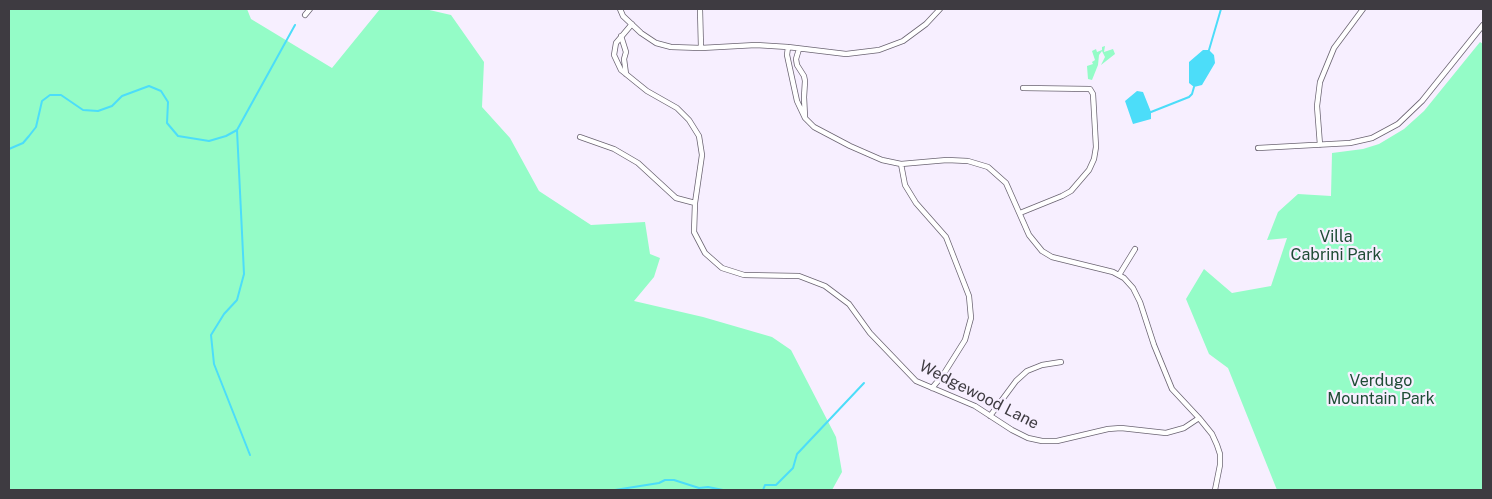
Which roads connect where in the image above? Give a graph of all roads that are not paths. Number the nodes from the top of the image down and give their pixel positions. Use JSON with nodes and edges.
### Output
{"nodes":[{"id":1,"x":310,"y":9,"type":"edge"},
{"id":2,"x":620,"y":9,"type":"edge"},
{"id":3,"x":700,"y":9,"type":"edge"},
{"id":4,"x":940,"y":9,"type":"edge"},
{"id":5,"x":1363,"y":9,"type":"edge"},
{"id":6,"x":305,"y":15,"type":"dead end"},
{"id":7,"x":632,"y":24,"type":"junction"},
{"id":8,"x":1483,"y":25,"type":"edge"},
{"id":9,"x":622,"y":36,"type":"junction"},
{"id":10,"x":788,"y":47,"type":"junction"},
{"id":11,"x":701,"y":48,"type":"junction"},
{"id":12,"x":799,"y":49,"type":"junction"},
{"id":13,"x":626,"y":74,"type":"junction"},
{"id":14,"x":1022,"y":88,"type":"dead end"},
{"id":15,"x":805,"y":118,"type":"junction"},
{"id":16,"x":580,"y":138,"type":"dead end"},
{"id":17,"x":1320,"y":146,"type":"junction"},
{"id":18,"x":1258,"y":148,"type":"dead end"},
{"id":19,"x":901,"y":164,"type":"junction"},
{"id":20,"x":695,"y":203,"type":"junction"},
{"id":21,"x":1020,"y":213,"type":"junction"},
{"id":22,"x":1135,"y":250,"type":"dead end"},
{"id":23,"x":1119,"y":275,"type":"junction"},
{"id":24,"x":1061,"y":362,"type":"dead end"},
{"id":25,"x":932,"y":388,"type":"junction"},
{"id":26,"x":990,"y":416,"type":"junction"},
{"id":27,"x":1199,"y":418,"type":"junction"},
{"id":28,"x":1216,"y":490,"type":"edge"}],
"edges":[{"from":1,"to":6,"type":"street"},
{"from":2,"to":7,"type":"street"},
{"from":3,"to":11,"type":"street"},
{"from":4,"to":12,"type":"street"},
{"from":5,"to":17,"type":"street"},
{"from":7,"to":9,"type":"street","name":"Wedgewood Lane"},
{"from":7,"to":11,"type":"street"},
{"from":8,"to":17,"type":"street"},
{"from":9,"to":13,"type":"street"},
{"from":9,"to":13,"type":"street","name":"Wedgewood Lane"},
{"from":10,"to":11,"type":"street"},
{"from":10,"to":12,"type":"street"},
{"from":10,"to":15,"type":"street"},
{"from":12,"to":15,"type":"street"},
{"from":13,"to":20,"type":"street","name":"Wedgewood Lane"},
{"from":14,"to":21,"type":"street"},
{"from":15,"to":19,"type":"street"},
{"from":16,"to":20,"type":"street"},
{"from":17,"to":18,"type":"street"},
{"from":19,"to":21,"type":"street"},
{"from":19,"to":25,"type":"street"},
{"from":20,"to":25,"type":"street","name":"Wedgewood Lane"},
{"from":21,"to":23,"type":"street"},
{"from":22,"to":23,"type":"street"},
{"from":23,"to":27,"type":"street"},
{"from":24,"to":26,"type":"street"},
{"from":25,"to":26,"type":"street","name":"Wedgewood Lane"},
{"from":26,"to":27,"type":"street","name":"Wedgewood Lane"},
{"from":27,"to":28,"type":"street"}]}
